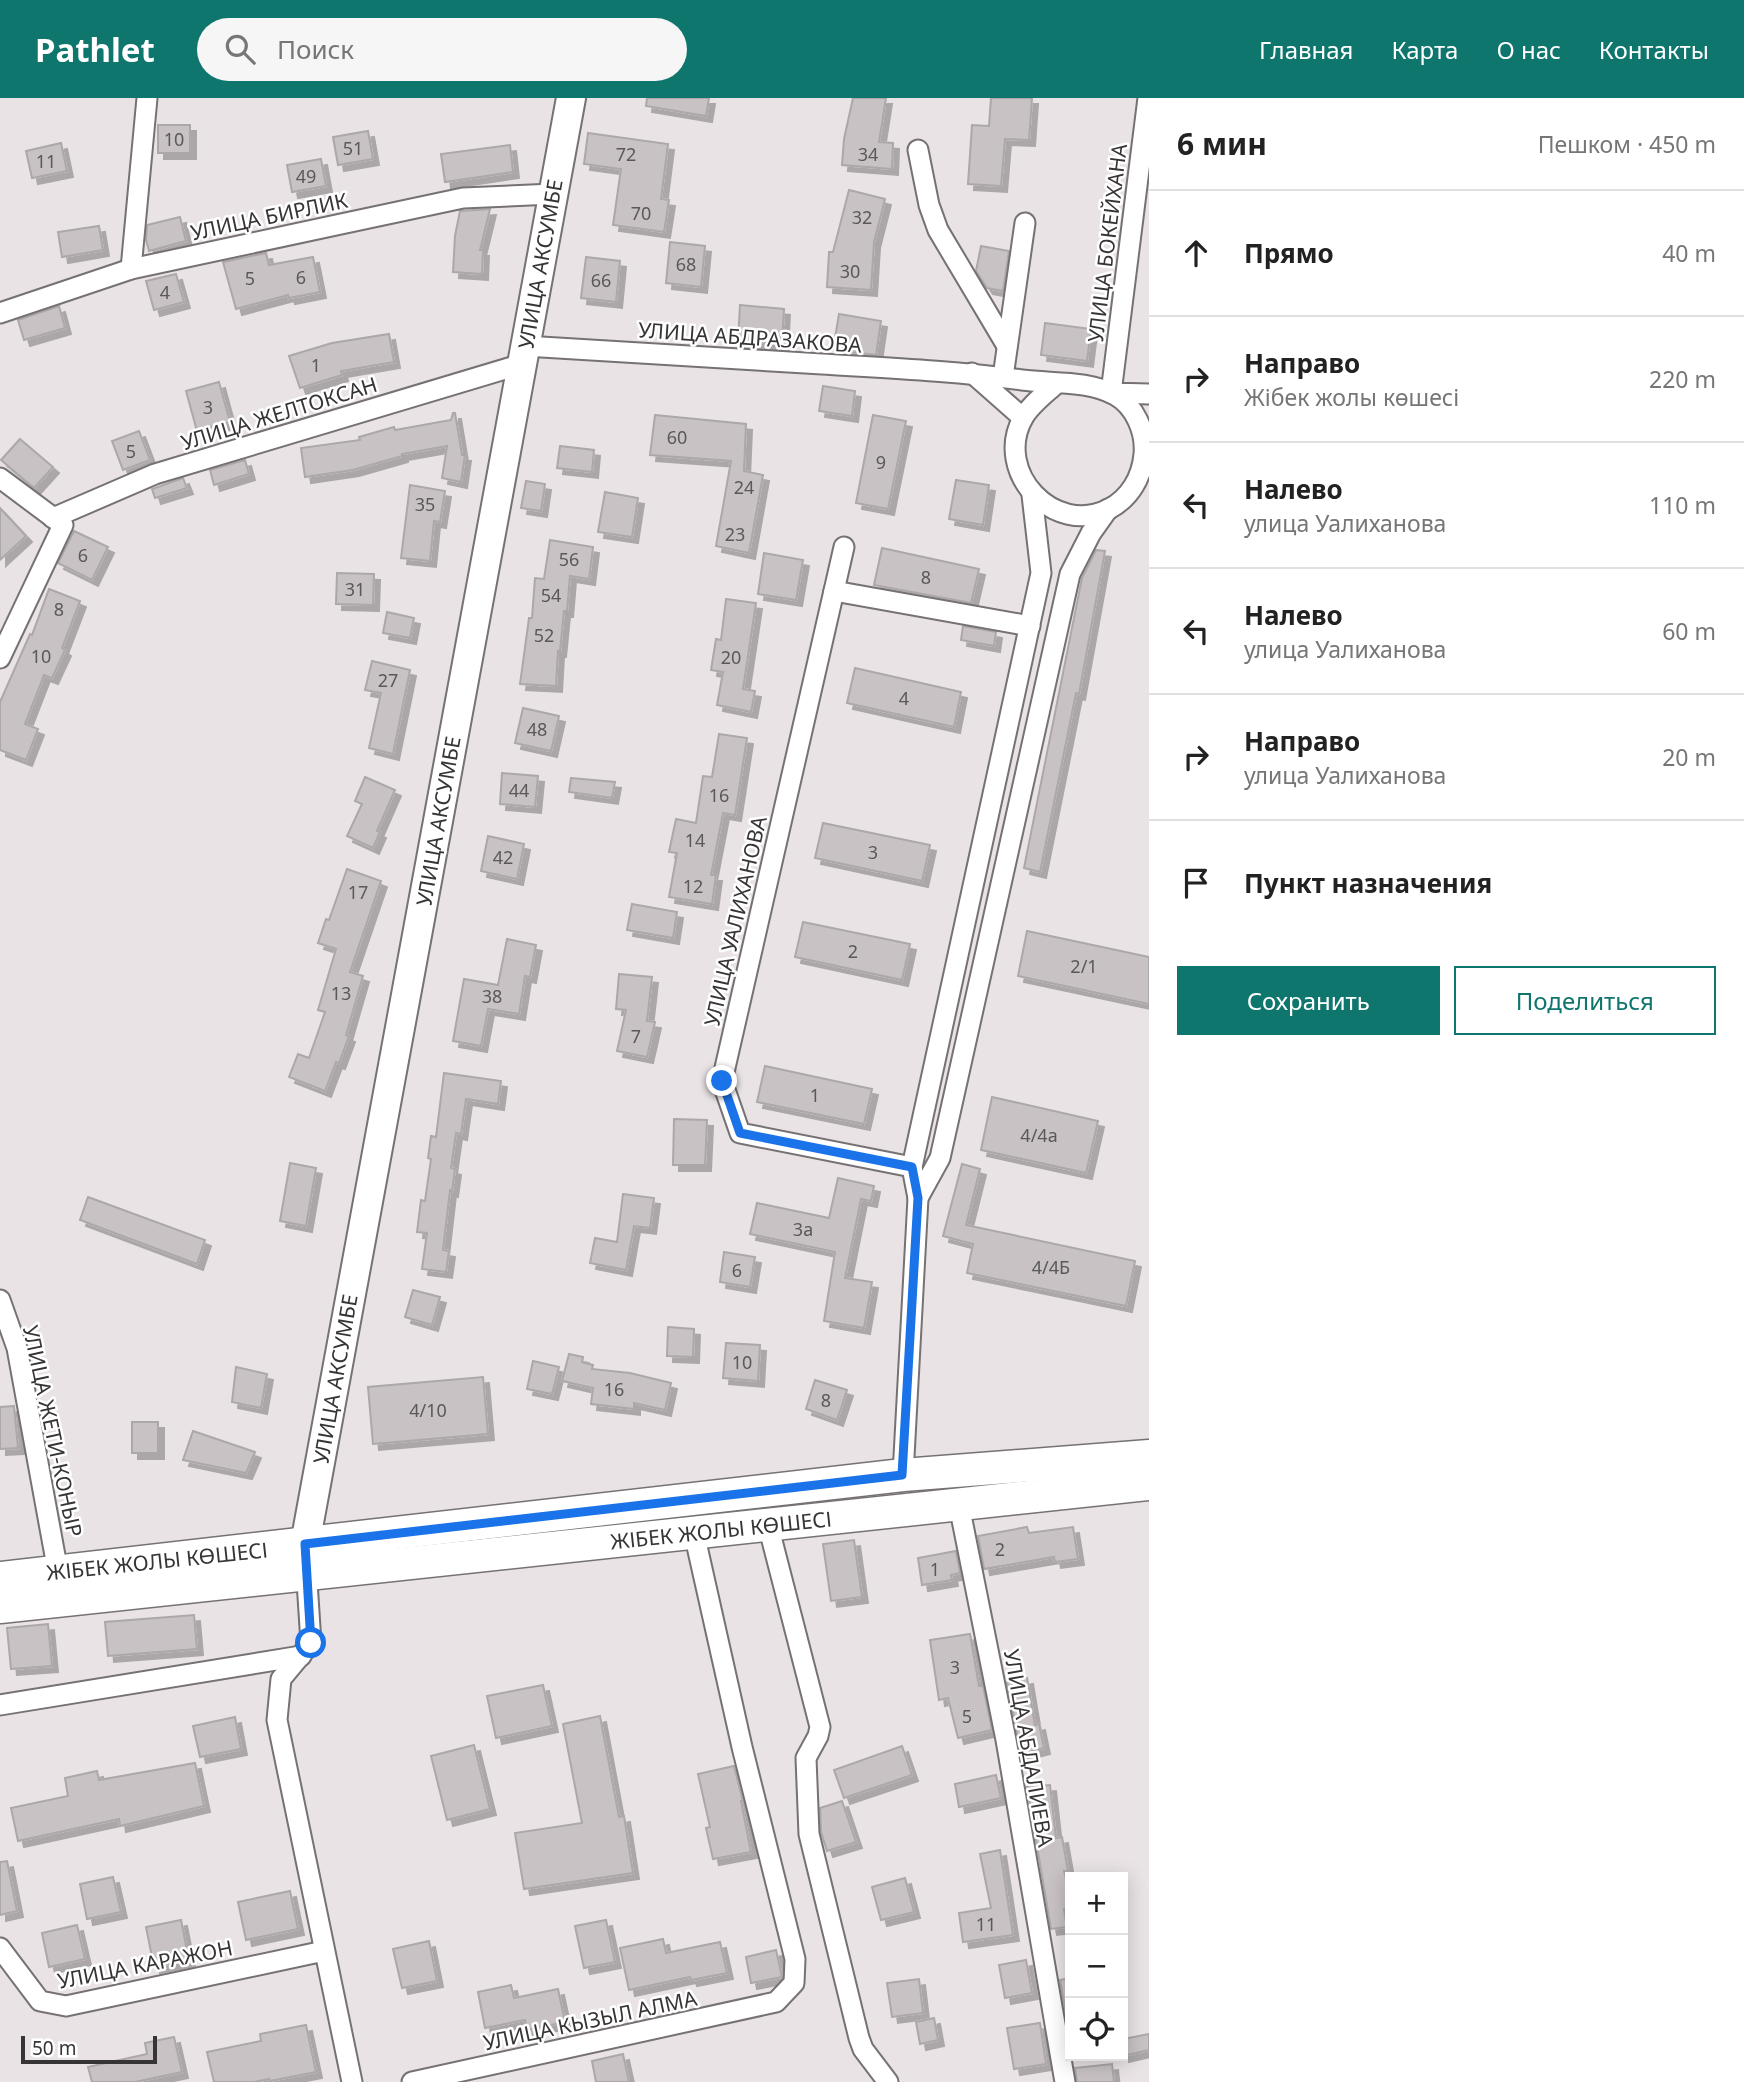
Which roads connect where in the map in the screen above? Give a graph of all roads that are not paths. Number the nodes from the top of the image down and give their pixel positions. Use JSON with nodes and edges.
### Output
{"nodes":[{"id":1,"x":147,"y":98,"type":"edge"},
{"id":2,"x":570,"y":98,"type":"edge"},
{"id":3,"x":1148,"y":98,"type":"edge"},
{"id":4,"x":918,"y":150,"type":"dead end"},
{"id":5,"x":553,"y":194,"type":"junction"},
{"id":6,"x":1025,"y":223,"type":"dead end"},
{"id":7,"x":131,"y":270,"type":"junction"},
{"id":8,"x":0,"y":313,"type":"edge"},
{"id":9,"x":1007,"y":346,"type":"junction"},
{"id":10,"x":524,"y":355,"type":"junction"},
{"id":11,"x":972,"y":373,"type":"junction"},
{"id":12,"x":1003,"y":377,"type":"junction"},
{"id":13,"x":1055,"y":384,"type":"junction"},
{"id":14,"x":1111,"y":393,"type":"junction"},
{"id":15,"x":1149,"y":394,"type":"edge"},
{"id":16,"x":1023,"y":418,"type":"junction"},
{"id":17,"x":1146,"y":467,"type":"edge"},
{"id":18,"x":0,"y":478,"type":"edge"},
{"id":19,"x":1032,"y":495,"type":"junction"},
{"id":20,"x":1108,"y":509,"type":"junction"},
{"id":21,"x":53,"y":518,"type":"junction"},
{"id":22,"x":844,"y":547,"type":"dead end"},
{"id":23,"x":834,"y":591,"type":"junction"},
{"id":24,"x":1030,"y":626,"type":"junction"},
{"id":25,"x":0,"y":658,"type":"edge"},
{"id":26,"x":912,"y":1167,"type":"junction"},
{"id":27,"x":918,"y":1198,"type":"junction"},
{"id":28,"x":0,"y":1300,"type":"edge"},
{"id":29,"x":1149,"y":1456,"type":"edge"},
{"id":30,"x":902,"y":1475,"type":"junction"},
{"id":31,"x":1149,"y":1485,"type":"edge"},
{"id":32,"x":960,"y":1505,"type":"junction"},
{"id":33,"x":768,"y":1525,"type":"junction"},
{"id":34,"x":694,"y":1533,"type":"junction"},
{"id":35,"x":306,"y":1559,"type":"junction"},
{"id":36,"x":58,"y":1572,"type":"junction"},
{"id":37,"x":0,"y":1578,"type":"edge"},
{"id":38,"x":0,"y":1607,"type":"edge"},
{"id":39,"x":301,"y":1656,"type":"junction"},
{"id":40,"x":0,"y":1706,"type":"edge"},
{"id":41,"x":0,"y":1948,"type":"edge"},
{"id":42,"x":324,"y":1951,"type":"junction"},
{"id":43,"x":352,"y":2082,"type":"edge"},
{"id":44,"x":412,"y":2082,"type":"edge"},
{"id":45,"x":888,"y":2082,"type":"edge"},
{"id":46,"x":1066,"y":2082,"type":"edge"}],
"edges":[{"from":1,"to":7,"type":"street"},
{"from":2,"to":5,"type":"main road","name":"УЛИЦА АКСУМБЕ"},
{"from":3,"to":14,"type":"street","name":"УЛИЦА БОКЕЙХАНА"},
{"from":4,"to":9,"type":"street"},
{"from":5,"to":7,"type":"street","name":"УЛИЦА БИРЛИК"},
{"from":5,"to":10,"type":"main road","name":"УЛИЦА АКСУМБЕ"},
{"from":6,"to":9,"type":"street"},
{"from":7,"to":8,"type":"street","name":"УЛИЦА БИРЛИК"},
{"from":9,"to":12,"type":"street"},
{"from":10,"to":11,"type":"street","name":"УЛИЦА АБДРАЗАКОВА"},
{"from":10,"to":21,"type":"street","name":"УЛИЦА ЖЕЛТОКСАН"},
{"from":10,"to":35,"type":"main road","name":"УЛИЦА АКСУМБЕ"},
{"from":11,"to":12,"type":"street","name":"УЛИЦА АБДРАЗАКОВА"},
{"from":11,"to":16,"type":"street"},
{"from":12,"to":13,"type":"street","name":"УЛИЦА АБДРАЗАКОВА"},
{"from":13,"to":14,"type":"street"},
{"from":13,"to":16,"type":"street"},
{"from":14,"to":15,"type":"street"},
{"from":14,"to":17,"type":"street"},
{"from":16,"to":19,"type":"street"},
{"from":17,"to":20,"type":"street"},
{"from":18,"to":21,"type":"street"},
{"from":19,"to":20,"type":"street"},
{"from":19,"to":24,"type":"street"},
{"from":20,"to":27,"type":"street"},
{"from":21,"to":25,"type":"street"},
{"from":22,"to":23,"type":"street","name":"УЛИЦА УАЛИХАНОВА"},
{"from":23,"to":24,"type":"street"},
{"from":23,"to":26,"type":"street","name":"УЛИЦА УАЛИХАНОВА"},
{"from":24,"to":26,"type":"street"},
{"from":26,"to":27,"type":"street"},
{"from":27,"to":30,"type":"street"},
{"from":28,"to":36,"type":"street","name":"УЛИЦА ЖЕТИ-КОНЫР"},
{"from":29,"to":30,"type":"main road","name":"ЖІБЕК ЖОЛЫ КӨШЕСІ"},
{"from":30,"to":35,"type":"main road","name":"ЖІБЕК ЖОЛЫ КӨШЕСІ"},
{"from":31,"to":32,"type":"main road","name":"ЖІБЕК ЖОЛЫ КӨШЕСІ"},
{"from":32,"to":33,"type":"main road","name":"ЖІБЕК ЖОЛЫ КӨШЕСІ"},
{"from":32,"to":46,"type":"street","name":"УЛИЦА АБДАЛИЕВА"},
{"from":33,"to":34,"type":"main road","name":"ЖІБЕК ЖОЛЫ КӨШЕСІ"},
{"from":33,"to":45,"type":"street"},
{"from":34,"to":35,"type":"main road","name":"ЖІБЕК ЖОЛЫ КӨШЕСІ"},
{"from":34,"to":44,"type":"street","name":"УЛИЦА КЫЗЫЛ АЛМА"},
{"from":35,"to":36,"type":"main road","name":"ЖІБЕК ЖОЛЫ КӨШЕСІ"},
{"from":35,"to":38,"type":"main road","name":"ЖІБЕК ЖОЛЫ КӨШЕСІ"},
{"from":35,"to":39,"type":"street"},
{"from":36,"to":37,"type":"main road","name":"ЖІБЕК ЖОЛЫ КӨШЕСІ"},
{"from":39,"to":40,"type":"street"},
{"from":39,"to":42,"type":"street"},
{"from":41,"to":42,"type":"street","name":"УЛИЦА КАРАЖОН"},
{"from":42,"to":43,"type":"street"}]}
